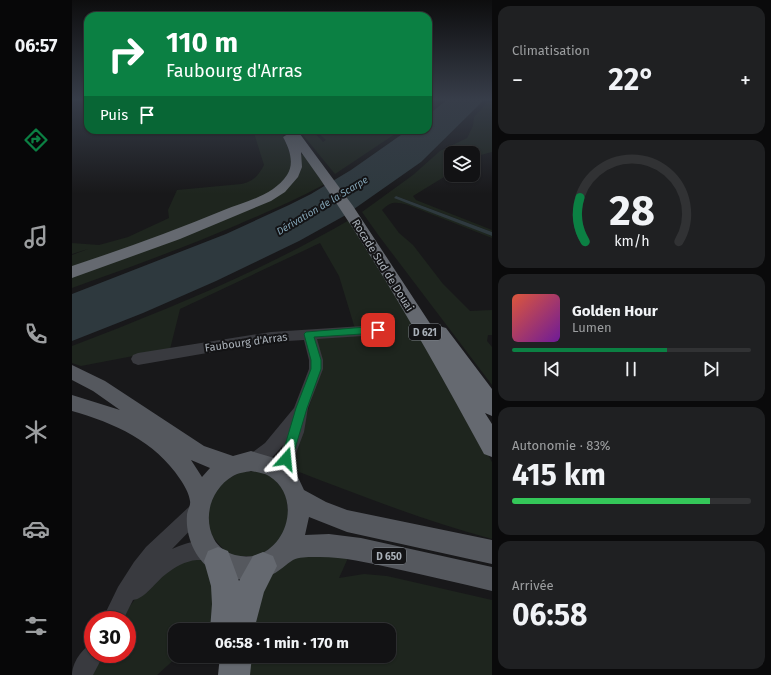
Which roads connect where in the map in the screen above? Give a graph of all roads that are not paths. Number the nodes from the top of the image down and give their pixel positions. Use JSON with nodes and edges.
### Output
{"nodes":[{"id":1,"x":288,"y":134,"type":"edge"},
{"id":2,"x":294,"y":134,"type":"edge"},
{"id":3,"x":298,"y":134,"type":"edge"},
{"id":4,"x":328,"y":176,"type":"junction"},
{"id":5,"x":358,"y":218,"type":"junction"},
{"id":6,"x":72,"y":272,"type":"edge"},
{"id":7,"x":402,"y":283,"type":"junction"},
{"id":8,"x":378,"y":330,"type":"dead end"},
{"id":9,"x":309,"y":334,"type":"junction"},
{"id":10,"x":138,"y":359,"type":"dead end"},
{"id":11,"x":72,"y":372,"type":"edge"},
{"id":12,"x":72,"y":403,"type":"edge"},
{"id":13,"x":492,"y":406,"type":"edge"},
{"id":14,"x":301,"y":408,"type":"junction"},
{"id":15,"x":492,"y":433,"type":"edge"},
{"id":16,"x":492,"y":446,"type":"edge"},
{"id":17,"x":255,"y":462,"type":"junction"},
{"id":18,"x":232,"y":465,"type":"junction"},
{"id":19,"x":286,"y":477,"type":"junction"},
{"id":20,"x":297,"y":498,"type":"junction"},
{"id":21,"x":199,"y":505,"type":"junction"},
{"id":22,"x":492,"y":552,"type":"edge"},
{"id":23,"x":213,"y":556,"type":"junction"},
{"id":24,"x":274,"y":558,"type":"junction"},
{"id":25,"x":492,"y":579,"type":"edge"},
{"id":26,"x":116,"y":611,"type":"edge"},
{"id":27,"x":117,"y":611,"type":"edge"},
{"id":28,"x":225,"y":623,"type":"edge"},
{"id":29,"x":241,"y":623,"type":"edge"},
{"id":30,"x":87,"y":663,"type":"edge"},
{"id":31,"x":223,"y":663,"type":"edge"},
{"id":32,"x":235,"y":663,"type":"edge"},
{"id":33,"x":80,"y":675,"type":"edge"},
{"id":34,"x":222,"y":675,"type":"edge"},
{"id":35,"x":234,"y":675,"type":"edge"}],
"edges":[{"from":1,"to":6,"type":"highway"},
{"from":2,"to":4,"type":"highway","name":"Rocade Sud de Douai","number":"D 621"},
{"from":3,"to":4,"type":"highway","name":"Rocade Sud de Douai","number":"D 621"},
{"from":4,"to":5,"type":"highway","name":"Rocade Sud de Douai","number":"D 621"},
{"from":5,"to":7,"type":"highway","name":"Rocade Sud de Douai","number":"D 621"},
{"from":5,"to":16,"type":"highway","name":"Rocade Sud de Douai","number":"D 621"},
{"from":7,"to":13,"type":"highway"},
{"from":7,"to":15,"type":"highway","name":"Rocade Sud de Douai","number":"D 621"},
{"from":8,"to":9,"type":"street","name":"Faubourg d'Arras"},
{"from":9,"to":10,"type":"street","name":"Faubourg d'Arras"},
{"from":9,"to":14,"type":"street"},
{"from":11,"to":18,"type":"main road"},
{"from":12,"to":21,"type":"main road"},
{"from":14,"to":17,"type":"street"},
{"from":14,"to":19,"type":"street"},
{"from":17,"to":18,"type":"main road"},
{"from":17,"to":19,"type":"main road"},
{"from":18,"to":21,"type":"main road"},
{"from":19,"to":20,"type":"main road"},
{"from":20,"to":22,"type":"main road","number":"D 650"},
{"from":20,"to":24,"type":"main road"},
{"from":21,"to":23,"type":"main road"},
{"from":21,"to":26,"type":"street"},
{"from":23,"to":24,"type":"main road"},
{"from":23,"to":27,"type":"street"},
{"from":23,"to":28,"type":"highway"},
{"from":24,"to":25,"type":"main road","number":"D 650"},
{"from":24,"to":29,"type":"highway"},
{"from":30,"to":33,"type":"street"},
{"from":31,"to":34,"type":"highway"},
{"from":32,"to":35,"type":"highway"}]}
